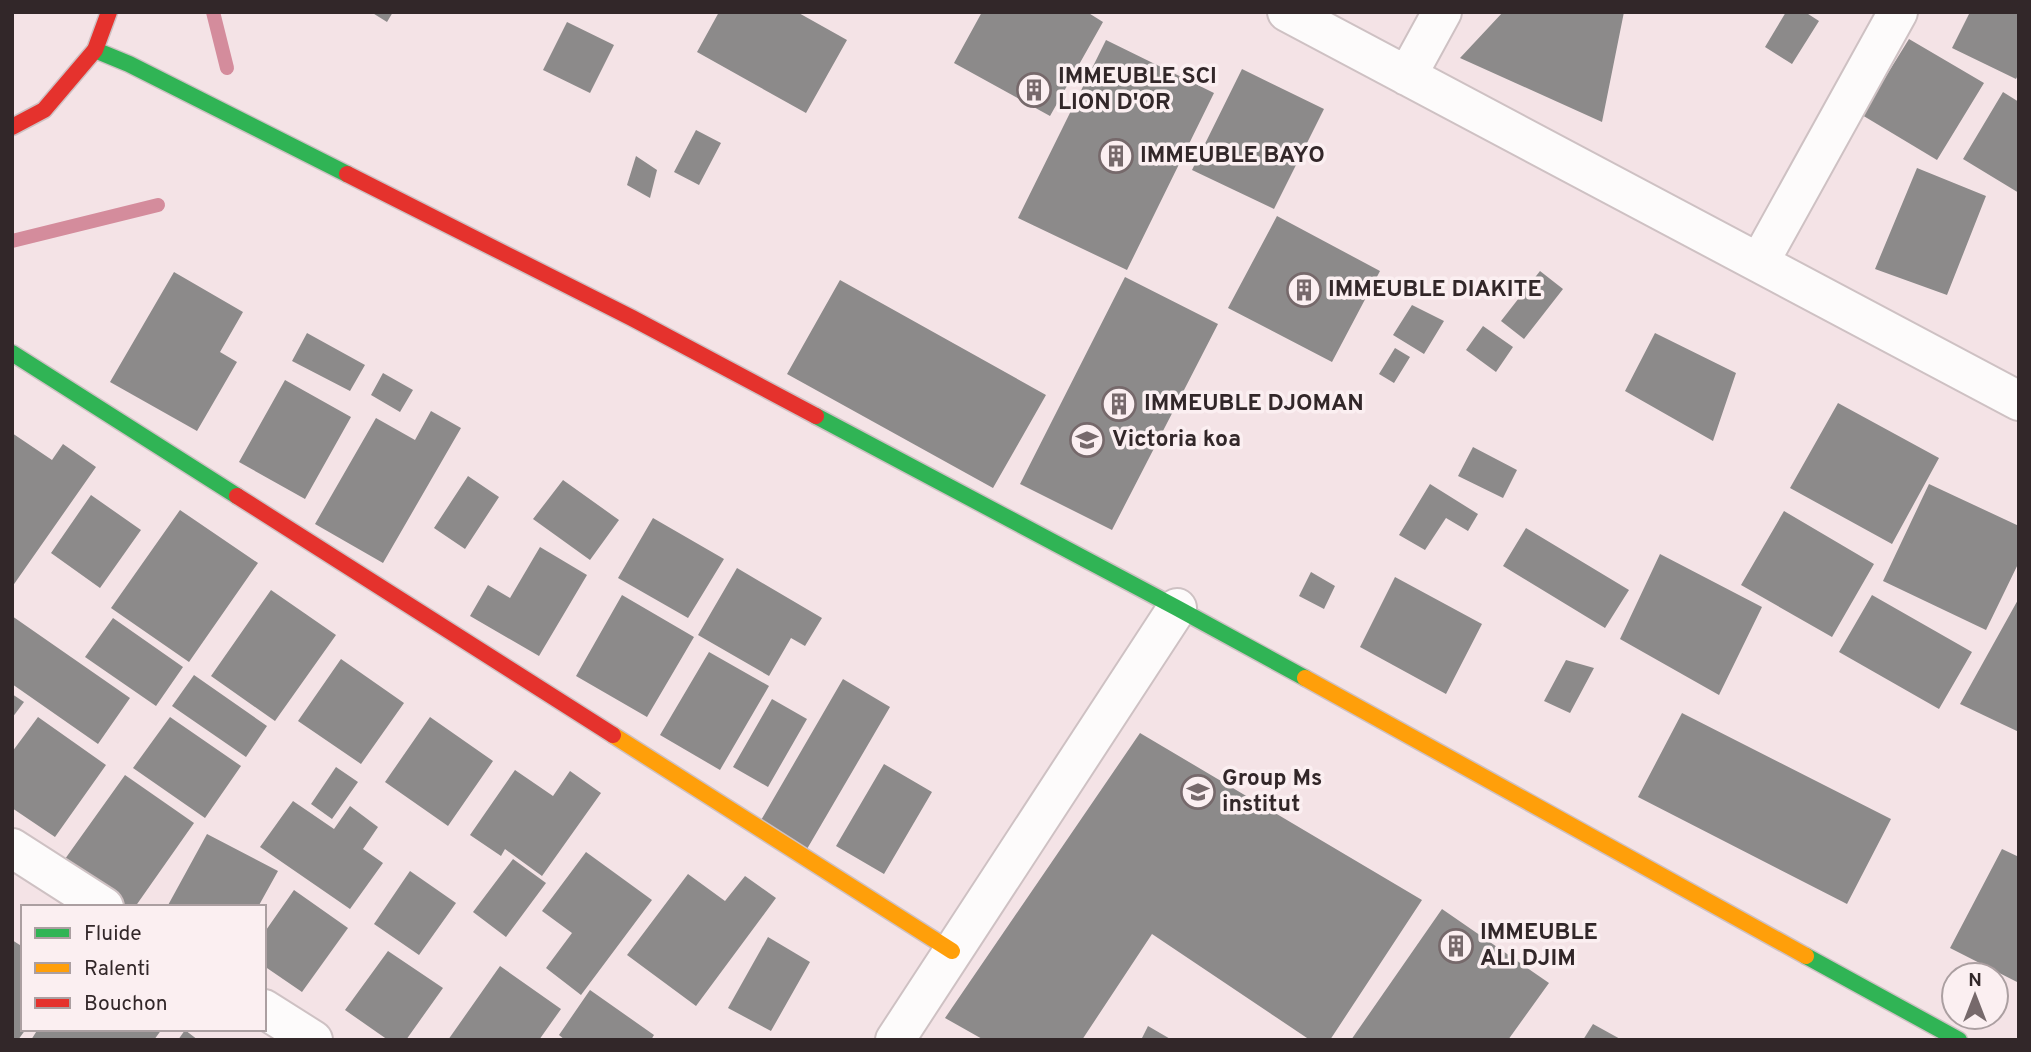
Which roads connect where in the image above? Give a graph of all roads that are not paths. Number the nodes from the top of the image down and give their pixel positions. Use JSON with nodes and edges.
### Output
{"nodes":[{"id":1,"x":109,"y":12,"type":"edge"},
{"id":2,"x":1287,"y":12,"type":"edge"},
{"id":3,"x":1442,"y":12,"type":"edge"},
{"id":4,"x":1898,"y":12,"type":"edge"},
{"id":5,"x":95,"y":50,"type":"junction"},
{"id":6,"x":1407,"y":76,"type":"junction"},
{"id":7,"x":12,"y":127,"type":"edge"},
{"id":8,"x":1759,"y":263,"type":"junction"},
{"id":9,"x":12,"y":353,"type":"edge"},
{"id":10,"x":2019,"y":401,"type":"edge"},
{"id":11,"x":1177,"y":608,"type":"junction"},
{"id":12,"x":12,"y":848,"type":"edge"},
{"id":13,"x":101,"y":905,"type":"edge"},
{"id":14,"x":952,"y":951,"type":"junction"},
{"id":15,"x":266,"y":1010,"type":"edge"},
{"id":16,"x":313,"y":1040,"type":"edge"},
{"id":17,"x":895,"y":1040,"type":"edge"},
{"id":18,"x":1959,"y":1040,"type":"edge"}],
"edges":[{"from":1,"to":5,"type":"street"},
{"from":2,"to":6,"type":"street"},
{"from":3,"to":6,"type":"street"},
{"from":4,"to":8,"type":"street"},
{"from":5,"to":7,"type":"street"},
{"from":5,"to":11,"type":"street"},
{"from":6,"to":8,"type":"street"},
{"from":8,"to":10,"type":"street"},
{"from":9,"to":14,"type":"street"},
{"from":11,"to":14,"type":"street"},
{"from":11,"to":18,"type":"street"},
{"from":12,"to":13,"type":"street"},
{"from":14,"to":17,"type":"street"},
{"from":15,"to":16,"type":"street"}]}
